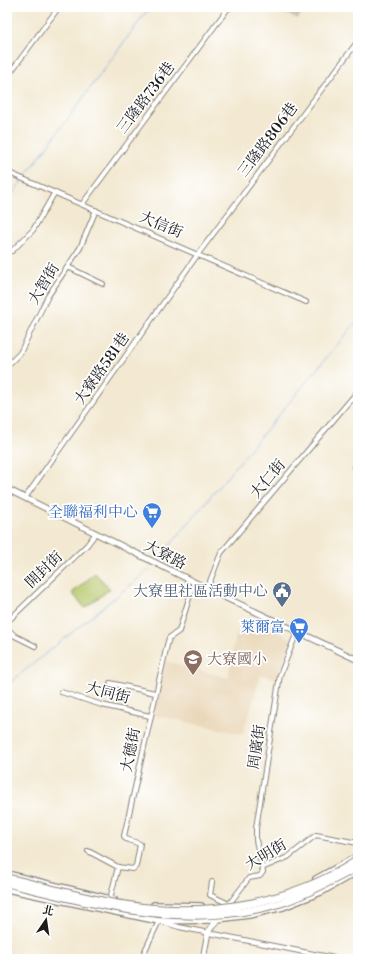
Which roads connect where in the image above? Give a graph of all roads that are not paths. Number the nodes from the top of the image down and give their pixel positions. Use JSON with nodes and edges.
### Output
{"nodes":[{"id":1,"x":59,"y":7,"type":"edge"},
{"id":2,"x":229,"y":7,"type":"edge"},
{"id":3,"x":358,"y":41,"type":"edge"},
{"id":4,"x":7,"y":77,"type":"edge"},
{"id":5,"x":7,"y":172,"type":"edge"},
{"id":6,"x":55,"y":192,"type":"junction"},
{"id":7,"x":83,"y":203,"type":"junction"},
{"id":8,"x":96,"y":210,"type":"junction"},
{"id":9,"x":7,"y":250,"type":"edge"},
{"id":10,"x":198,"y":254,"type":"junction"},
{"id":11,"x":68,"y":267,"type":"junction"},
{"id":12,"x":103,"y":284,"type":"dead end"},
{"id":13,"x":306,"y":302,"type":"dead end"},
{"id":14,"x":7,"y":366,"type":"edge"},
{"id":15,"x":358,"y":391,"type":"edge"},
{"id":16,"x":7,"y":489,"type":"edge"},
{"id":17,"x":25,"y":498,"type":"junction"},
{"id":18,"x":96,"y":533,"type":"junction"},
{"id":19,"x":194,"y":582,"type":"junction"},
{"id":20,"x":207,"y":589,"type":"junction"},
{"id":21,"x":7,"y":622,"type":"edge"},
{"id":22,"x":7,"y":628,"type":"edge"},
{"id":23,"x":297,"y":632,"type":"junction"},
{"id":24,"x":35,"y":646,"type":"dead end"},
{"id":25,"x":358,"y":660,"type":"edge"},
{"id":26,"x":110,"y":683,"type":"dead end"},
{"id":27,"x":61,"y":692,"type":"dead end"},
{"id":28,"x":155,"y":693,"type":"junction"},
{"id":29,"x":150,"y":716,"type":"junction"},
{"id":30,"x":358,"y":844,"type":"edge"},
{"id":31,"x":88,"y":851,"type":"dead end"},
{"id":32,"x":358,"y":856,"type":"edge"},
{"id":33,"x":358,"y":860,"type":"edge"},
{"id":34,"x":118,"y":867,"type":"junction"},
{"id":35,"x":358,"y":867,"type":"edge"},
{"id":36,"x":262,"y":868,"type":"junction"},
{"id":37,"x":358,"y":871,"type":"edge"},
{"id":38,"x":7,"y":874,"type":"edge"},
{"id":39,"x":7,"y":878,"type":"edge"},
{"id":40,"x":212,"y":882,"type":"dead end"},
{"id":41,"x":7,"y":884,"type":"edge"},
{"id":42,"x":7,"y":889,"type":"edge"},
{"id":43,"x":110,"y":899,"type":"junction"},
{"id":44,"x":229,"y":904,"type":"junction"},
{"id":45,"x":218,"y":919,"type":"junction"},
{"id":46,"x":159,"y":921,"type":"junction"},
{"id":47,"x":208,"y":932,"type":"junction"},
{"id":48,"x":140,"y":959,"type":"edge"},
{"id":49,"x":203,"y":959,"type":"edge"},
{"id":50,"x":339,"y":959,"type":"edge"}],
"edges":[{"from":1,"to":4,"type":"street"},
{"from":2,"to":7,"type":"street","name":"三隆路736巷"},
{"from":3,"to":10,"type":"street","name":"三隆路806巷"},
{"from":5,"to":6,"type":"street","name":"大信街"},
{"from":6,"to":7,"type":"street","name":"大信街"},
{"from":6,"to":9,"type":"street"},
{"from":7,"to":8,"type":"street","name":"大信街"},
{"from":8,"to":10,"type":"street","name":"大信街"},
{"from":8,"to":11,"type":"street","name":"大智街"},
{"from":10,"to":13,"type":"street","name":"大信街"},
{"from":10,"to":17,"type":"street","name":"大寮路581巷"},
{"from":11,"to":12,"type":"street"},
{"from":11,"to":14,"type":"street","name":"大智街"},
{"from":15,"to":20,"type":"street","name":"大仁街"},
{"from":16,"to":17,"type":"street","name":"大寮路"},
{"from":17,"to":18,"type":"street","name":"大寮路"},
{"from":18,"to":19,"type":"street","name":"大寮路"},
{"from":18,"to":21,"type":"street","name":"開封街"},
{"from":19,"to":20,"type":"street","name":"大寮路"},
{"from":19,"to":28,"type":"street","name":"大德街"},
{"from":20,"to":23,"type":"street","name":"大寮路"},
{"from":22,"to":24,"type":"street"},
{"from":23,"to":25,"type":"street","name":"大寮路"},
{"from":23,"to":36,"type":"street","name":"周廣街"},
{"from":26,"to":28,"type":"street"},
{"from":27,"to":29,"type":"street","name":"大同街"},
{"from":28,"to":29,"type":"street","name":"大德街"},
{"from":29,"to":34,"type":"street","name":"大德街"},
{"from":30,"to":36,"type":"street","name":"大明街"},
{"from":31,"to":34,"type":"street"},
{"from":32,"to":44,"type":"main road"},
{"from":33,"to":39,"type":"highway","bridge":true},
{"from":34,"to":43,"type":"street"},
{"from":35,"to":41,"type":"highway","bridge":true},
{"from":36,"to":44,"type":"street","name":"大明街"},
{"from":37,"to":45,"type":"main road"},
{"from":38,"to":43,"type":"main road"},
{"from":40,"to":44,"type":"street"},
{"from":42,"to":46,"type":"main road"},
{"from":43,"to":44,"type":"main road"},
{"from":44,"to":45,"type":"street","name":"大明街"},
{"from":45,"to":46,"type":"main road"},
{"from":45,"to":47,"type":"street","name":"大明街"},
{"from":46,"to":47,"type":"street"},
{"from":46,"to":48,"type":"street"},
{"from":47,"to":49,"type":"street","name":"大明街"},
{"from":47,"to":50,"type":"street"}]}
